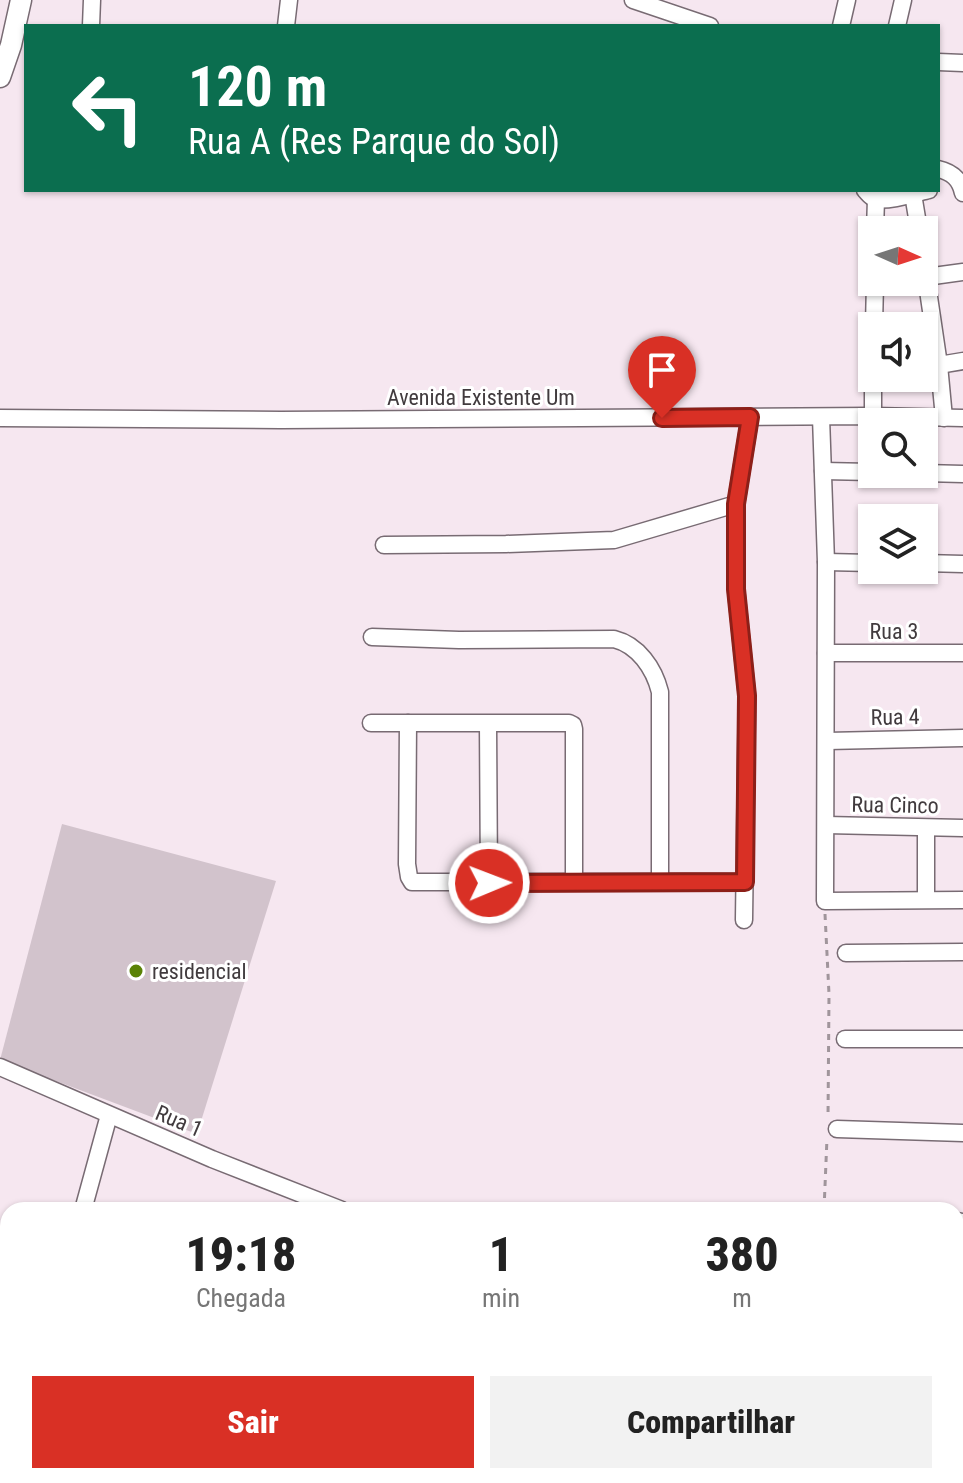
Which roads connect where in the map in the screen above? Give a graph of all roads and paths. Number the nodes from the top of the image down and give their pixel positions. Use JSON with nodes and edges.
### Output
{"nodes":[{"id":1,"x":21,"y":0,"type":"edge"},
{"id":2,"x":92,"y":0,"type":"edge"},
{"id":3,"x":289,"y":0,"type":"edge"},
{"id":4,"x":633,"y":0,"type":"edge"},
{"id":5,"x":847,"y":0,"type":"edge"},
{"id":6,"x":903,"y":0,"type":"edge"},
{"id":7,"x":91,"y":24,"type":"edge"},
{"id":8,"x":286,"y":24,"type":"edge"},
{"id":9,"x":704,"y":24,"type":"edge"},
{"id":10,"x":841,"y":24,"type":"edge"},
{"id":11,"x":897,"y":24,"type":"edge"},
{"id":12,"x":19,"y":46,"type":"edge"},
{"id":13,"x":940,"y":62,"type":"edge"},
{"id":14,"x":963,"y":63,"type":"edge"},
{"id":15,"x":0,"y":77,"type":"edge"},
{"id":16,"x":940,"y":170,"type":"edge"},
{"id":17,"x":962,"y":186,"type":"edge"},
{"id":18,"x":940,"y":188,"type":"edge"},
{"id":19,"x":921,"y":192,"type":"edge"},
{"id":20,"x":870,"y":194,"type":"edge"},
{"id":21,"x":873,"y":216,"type":"edge"},
{"id":22,"x":920,"y":216,"type":"edge"},
{"id":23,"x":938,"y":271,"type":"edge"},
{"id":24,"x":963,"y":272,"type":"edge"},
{"id":25,"x":929,"y":296,"type":"edge"},
{"id":26,"x":963,"y":361,"type":"edge"},
{"id":27,"x":939,"y":365,"type":"junction"},
{"id":28,"x":858,"y":416,"type":"edge"},
{"id":29,"x":750,"y":417,"type":"junction"},
{"id":30,"x":821,"y":417,"type":"junction"},
{"id":31,"x":0,"y":418,"type":"edge"},
{"id":32,"x":938,"y":418,"type":"edge"},
{"id":33,"x":944,"y":418,"type":"junction"},
{"id":34,"x":963,"y":418,"type":"edge"},
{"id":35,"x":823,"y":471,"type":"junction"},
{"id":36,"x":858,"y":472,"type":"edge"},
{"id":37,"x":938,"y":473,"type":"edge"},
{"id":38,"x":963,"y":474,"type":"edge"},
{"id":39,"x":736,"y":504,"type":"junction"},
{"id":40,"x":384,"y":545,"type":"dead end"},
{"id":41,"x":826,"y":562,"type":"junction"},
{"id":42,"x":858,"y":563,"type":"edge"},
{"id":43,"x":938,"y":563,"type":"edge"},
{"id":44,"x":963,"y":564,"type":"edge"},
{"id":45,"x":372,"y":637,"type":"dead end"},
{"id":46,"x":826,"y":653,"type":"junction"},
{"id":47,"x":963,"y":653,"type":"edge"},
{"id":48,"x":371,"y":723,"type":"dead end"},
{"id":49,"x":408,"y":723,"type":"junction"},
{"id":50,"x":488,"y":724,"type":"junction"},
{"id":51,"x":963,"y":738,"type":"edge"},
{"id":52,"x":827,"y":741,"type":"junction"},
{"id":53,"x":826,"y":825,"type":"junction"},
{"id":54,"x":926,"y":828,"type":"junction"},
{"id":55,"x":963,"y":828,"type":"edge"},
{"id":56,"x":574,"y":881,"type":"junction"},
{"id":57,"x":660,"y":881,"type":"junction"},
{"id":58,"x":745,"y":882,"type":"junction"},
{"id":59,"x":489,"y":883,"type":"junction"},
{"id":60,"x":926,"y":899,"type":"junction"},
{"id":61,"x":963,"y":900,"type":"edge"},
{"id":62,"x":825,"y":901,"type":"junction"},
{"id":63,"x":744,"y":920,"type":"dead end"},
{"id":64,"x":963,"y":952,"type":"edge"},
{"id":65,"x":846,"y":953,"type":"dead end"},
{"id":66,"x":845,"y":1039,"type":"dead end"},
{"id":67,"x":963,"y":1039,"type":"edge"},
{"id":68,"x":0,"y":1067,"type":"edge"},
{"id":69,"x":109,"y":1115,"type":"junction"},
{"id":70,"x":831,"y":1129,"type":"junction"},
{"id":71,"x":963,"y":1133,"type":"edge"},
{"id":72,"x":85,"y":1202,"type":"edge"},
{"id":73,"x":322,"y":1202,"type":"edge"},
{"id":74,"x":825,"y":1202,"type":"edge"}],
"edges":[{"from":1,"to":12,"type":"main road"},
{"from":2,"to":7,"type":"street"},
{"from":3,"to":8,"type":"street"},
{"from":4,"to":9,"type":"street"},
{"from":5,"to":10,"type":"street"},
{"from":6,"to":11,"type":"street"},
{"from":12,"to":15,"type":"main road"},
{"from":13,"to":14,"type":"street"},
{"from":16,"to":17,"type":"street"},
{"from":17,"to":18,"type":"street"},
{"from":19,"to":20,"type":"street"},
{"from":19,"to":22,"type":"street"},
{"from":20,"to":21,"type":"street"},
{"from":23,"to":24,"type":"street"},
{"from":25,"to":27,"type":"street"},
{"from":26,"to":27,"type":"street"},
{"from":27,"to":33,"type":"street"},
{"from":28,"to":30,"type":"street","name":"Avenida Existente Um"},
{"from":29,"to":30,"type":"street","name":"Avenida Existente Um"},
{"from":29,"to":31,"type":"street","name":"Avenida Existente Um"},
{"from":29,"to":39,"type":"street"},
{"from":30,"to":35,"type":"street"},
{"from":32,"to":33,"type":"street","name":"Avenida Existente Um"},
{"from":33,"to":34,"type":"street","name":"Avenida Existente Um"},
{"from":35,"to":36,"type":"street"},
{"from":35,"to":41,"type":"street"},
{"from":37,"to":38,"type":"street"},
{"from":39,"to":40,"type":"street"},
{"from":39,"to":58,"type":"street"},
{"from":41,"to":42,"type":"street"},
{"from":41,"to":46,"type":"street"},
{"from":43,"to":44,"type":"street"},
{"from":45,"to":57,"type":"street"},
{"from":46,"to":47,"type":"street","name":"Rua 3"},
{"from":46,"to":52,"type":"street"},
{"from":48,"to":49,"type":"street"},
{"from":49,"to":50,"type":"street"},
{"from":49,"to":59,"type":"street"},
{"from":50,"to":56,"type":"street"},
{"from":50,"to":59,"type":"street"},
{"from":51,"to":52,"type":"street","name":"Rua 4"},
{"from":52,"to":53,"type":"street"},
{"from":53,"to":54,"type":"street","name":"Rua Cinco"},
{"from":53,"to":62,"type":"street"},
{"from":54,"to":55,"type":"street","name":"Rua Cinco"},
{"from":54,"to":60,"type":"street"},
{"from":56,"to":57,"type":"street"},
{"from":56,"to":59,"type":"street"},
{"from":57,"to":58,"type":"street"},
{"from":58,"to":63,"type":"street"},
{"from":60,"to":61,"type":"street"},
{"from":60,"to":62,"type":"street"},
{"from":62,"to":70,"type":"path"},
{"from":64,"to":65,"type":"street"},
{"from":66,"to":67,"type":"street"},
{"from":68,"to":69,"type":"street","name":"Rua 1"},
{"from":69,"to":72,"type":"street"},
{"from":69,"to":73,"type":"street","name":"Rua 1"},
{"from":70,"to":71,"type":"street"},
{"from":70,"to":74,"type":"path"}]}
